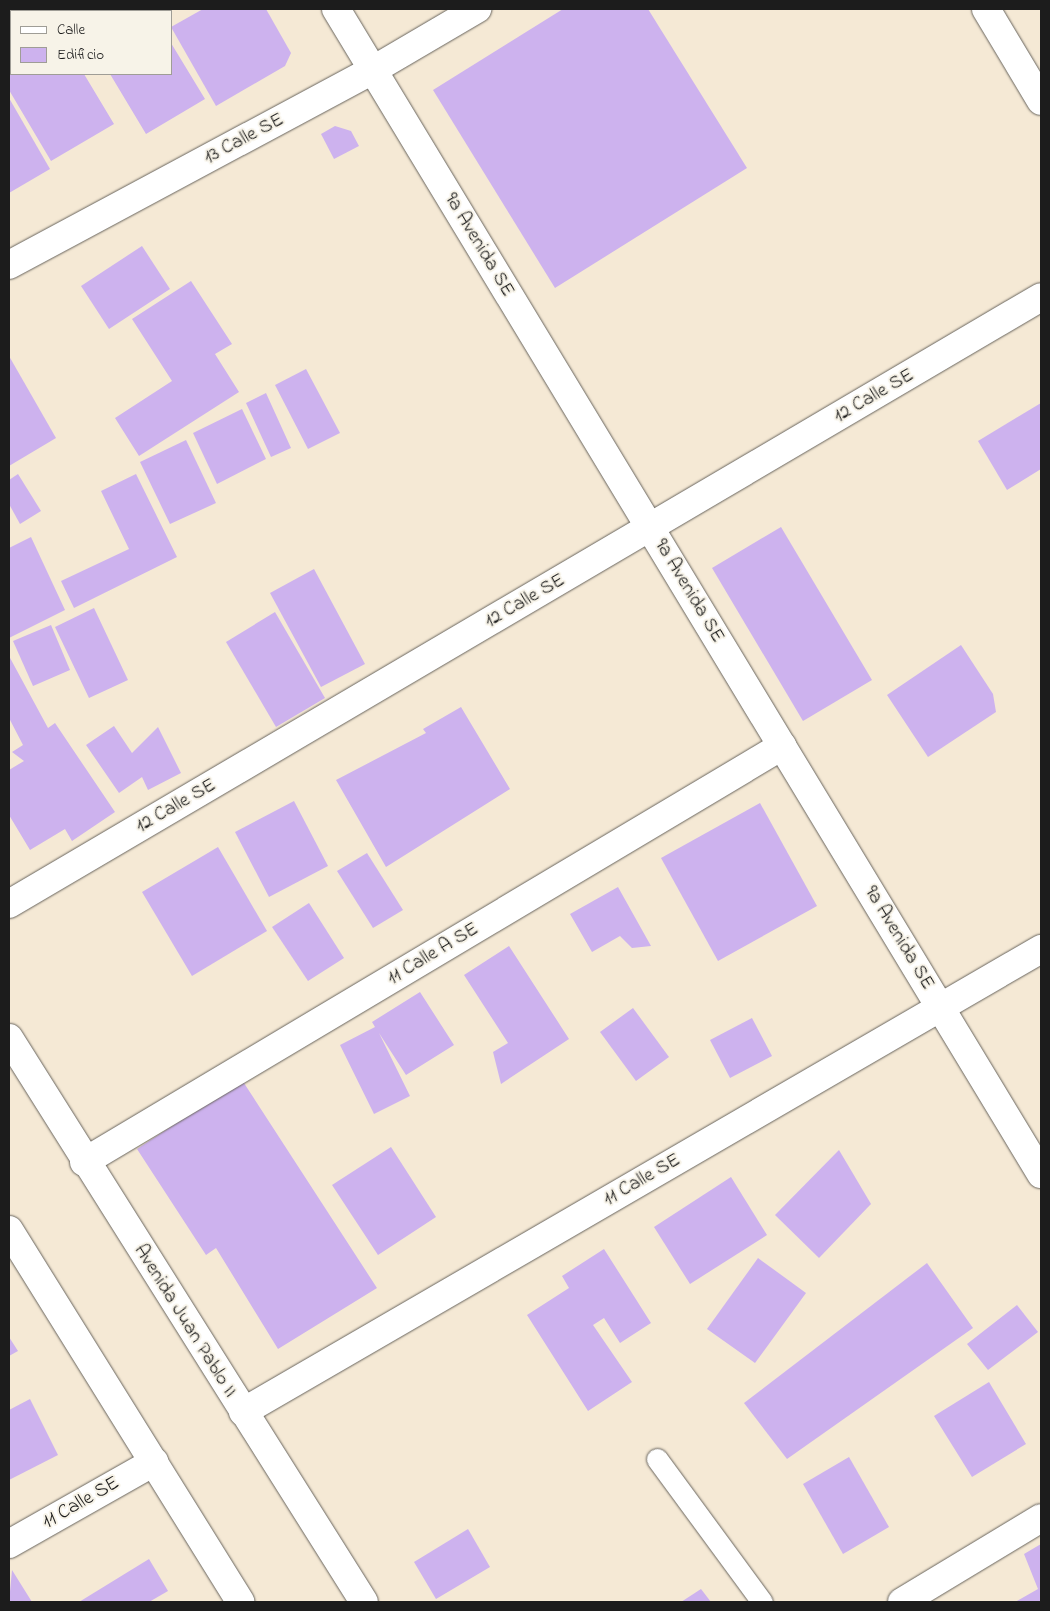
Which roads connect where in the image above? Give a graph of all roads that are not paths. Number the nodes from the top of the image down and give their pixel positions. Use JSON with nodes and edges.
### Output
{"nodes":[{"id":1,"x":336,"y":9,"type":"edge"},
{"id":2,"x":477,"y":9,"type":"edge"},
{"id":3,"x":986,"y":9,"type":"edge"},
{"id":4,"x":373,"y":70,"type":"junction"},
{"id":5,"x":1041,"y":101,"type":"edge"},
{"id":6,"x":9,"y":265,"type":"edge"},
{"id":7,"x":1041,"y":298,"type":"edge"},
{"id":8,"x":650,"y":527,"type":"junction"},
{"id":9,"x":782,"y":746,"type":"junction"},
{"id":10,"x":9,"y":904,"type":"edge"},
{"id":11,"x":1041,"y":949,"type":"edge"},
{"id":12,"x":941,"y":1007,"type":"junction"},
{"id":13,"x":9,"y":1038,"type":"edge"},
{"id":14,"x":84,"y":1162,"type":"junction"},
{"id":15,"x":1041,"y":1174,"type":"edge"},
{"id":16,"x":9,"y":1230,"type":"edge"},
{"id":17,"x":243,"y":1412,"type":"junction"},
{"id":18,"x":657,"y":1459,"type":"dead end"},
{"id":19,"x":154,"y":1462,"type":"junction"},
{"id":20,"x":1041,"y":1518,"type":"edge"},
{"id":21,"x":9,"y":1544,"type":"edge"},
{"id":22,"x":242,"y":1602,"type":"edge"},
{"id":23,"x":364,"y":1602,"type":"edge"},
{"id":24,"x":762,"y":1602,"type":"edge"},
{"id":25,"x":902,"y":1602,"type":"edge"}],
"edges":[{"from":1,"to":4,"type":"main road","name":"9a Avenida SE"},
{"from":2,"to":4,"type":"main road","name":"13 Calle SE"},
{"from":3,"to":5,"type":"main road"},
{"from":4,"to":6,"type":"main road","name":"13 Calle SE"},
{"from":4,"to":8,"type":"main road","name":"9a Avenida SE"},
{"from":7,"to":8,"type":"main road","name":"12 Calle SE"},
{"from":8,"to":9,"type":"main road","name":"9a Avenida SE"},
{"from":8,"to":10,"type":"main road","name":"12 Calle SE"},
{"from":9,"to":12,"type":"main road","name":"9a Avenida SE"},
{"from":9,"to":14,"type":"main road","name":"11 Calle A SE"},
{"from":11,"to":12,"type":"main road","name":"11 Calle SE"},
{"from":12,"to":15,"type":"main road","name":"9a Avenida SE"},
{"from":12,"to":17,"type":"main road","name":"11 Calle SE"},
{"from":13,"to":14,"type":"main road","name":"Avenida Juan Pablo II"},
{"from":14,"to":17,"type":"main road","name":"Avenida Juan Pablo II"},
{"from":16,"to":19,"type":"main road"},
{"from":17,"to":23,"type":"main road","name":"Avenida Juan Pablo II"},
{"from":18,"to":24,"type":"lane"},
{"from":19,"to":21,"type":"main road","name":"11 Calle SE"},
{"from":19,"to":22,"type":"main road"},
{"from":20,"to":25,"type":"main road"}]}
